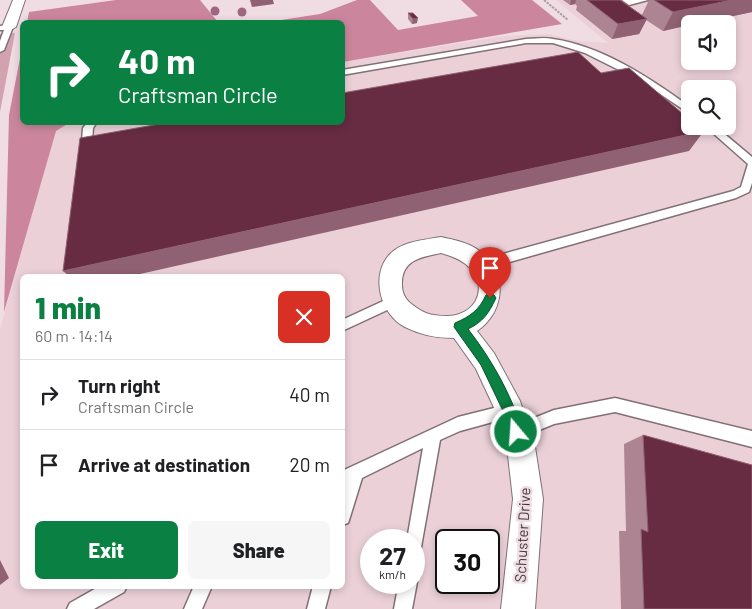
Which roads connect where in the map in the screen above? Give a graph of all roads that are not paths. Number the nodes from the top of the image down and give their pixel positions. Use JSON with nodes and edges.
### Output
{"nodes":[{"id":1,"x":19,"y":0,"type":"edge"},
{"id":2,"x":645,"y":0,"type":"edge"},
{"id":3,"x":627,"y":2,"type":"edge"},
{"id":4,"x":618,"y":8,"type":"edge"},
{"id":5,"x":4,"y":28,"type":"edge"},
{"id":6,"x":0,"y":50,"type":"edge"},
{"id":7,"x":345,"y":72,"type":"edge"},
{"id":8,"x":681,"y":104,"type":"edge"},
{"id":9,"x":90,"y":125,"type":"edge"},
{"id":10,"x":720,"y":135,"type":"edge"},
{"id":11,"x":752,"y":162,"type":"edge"},
{"id":12,"x":752,"y":166,"type":"edge"},
{"id":13,"x":85,"y":168,"type":"edge"},
{"id":14,"x":481,"y":265,"type":"junction"},
{"id":15,"x":394,"y":301,"type":"junction"},
{"id":16,"x":345,"y":325,"type":"edge"},
{"id":17,"x":460,"y":327,"type":"junction"},
{"id":18,"x":513,"y":421,"type":"junction"},
{"id":19,"x":433,"y":437,"type":"junction"},
{"id":20,"x":752,"y":439,"type":"edge"},
{"id":21,"x":349,"y":476,"type":"edge"},
{"id":22,"x":345,"y":500,"type":"edge"},
{"id":23,"x":417,"y":529,"type":"edge"},
{"id":24,"x":113,"y":589,"type":"edge"},
{"id":25,"x":202,"y":589,"type":"edge"},
{"id":26,"x":321,"y":589,"type":"edge"},
{"id":27,"x":406,"y":594,"type":"edge"},
{"id":28,"x":76,"y":609,"type":"edge"},
{"id":29,"x":193,"y":609,"type":"edge"},
{"id":30,"x":316,"y":609,"type":"edge"},
{"id":31,"x":403,"y":609,"type":"edge"},
{"id":32,"x":518,"y":609,"type":"edge"}],
"edges":[{"from":1,"to":5,"type":"street"},
{"from":2,"to":3,"type":"lane"},
{"from":3,"to":4,"type":"lane"},
{"from":5,"to":6,"type":"lane"},
{"from":7,"to":8,"type":"lane"},
{"from":9,"to":13,"type":"lane"},
{"from":10,"to":11,"type":"lane"},
{"from":12,"to":14,"type":"lane"},
{"from":14,"to":15,"type":"street"},
{"from":14,"to":17,"type":"street"},
{"from":15,"to":16,"type":"lane"},
{"from":15,"to":17,"type":"street"},
{"from":17,"to":18,"type":"street","name":"Schuster Drive"},
{"from":18,"to":19,"type":"lane"},
{"from":18,"to":20,"type":"lane"},
{"from":18,"to":32,"type":"street","name":"Schuster Drive"},
{"from":19,"to":21,"type":"lane"},
{"from":19,"to":23,"type":"lane"},
{"from":21,"to":22,"type":"lane"},
{"from":24,"to":28,"type":"lane"},
{"from":25,"to":29,"type":"lane"},
{"from":26,"to":30,"type":"lane"},
{"from":27,"to":31,"type":"lane"}]}
